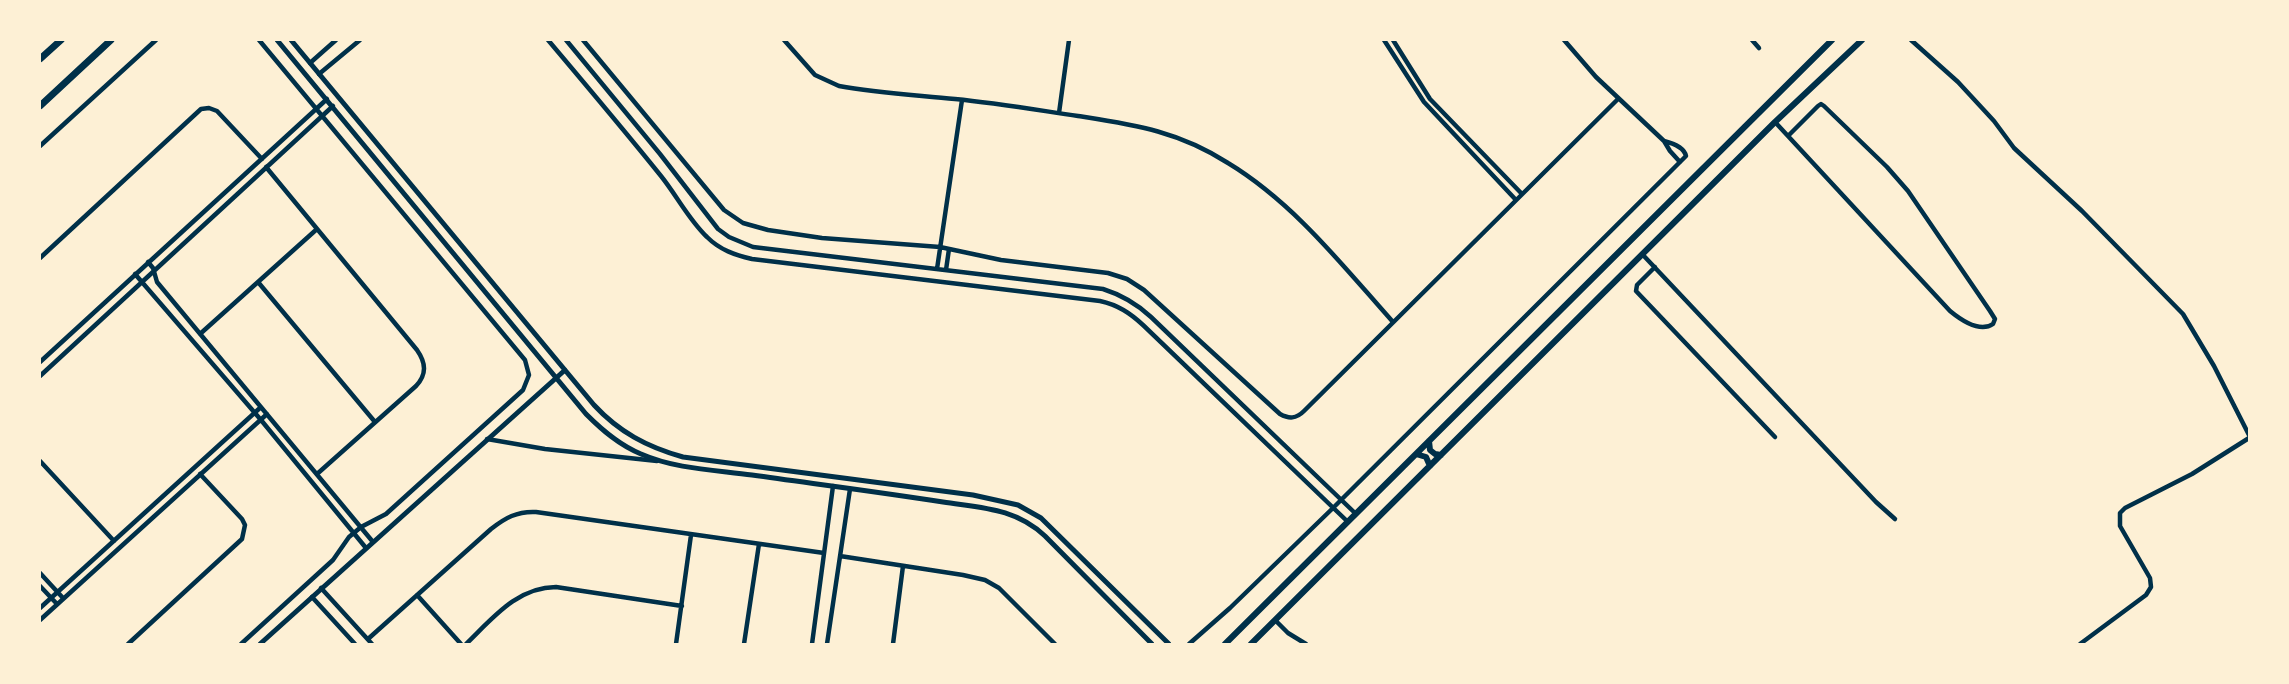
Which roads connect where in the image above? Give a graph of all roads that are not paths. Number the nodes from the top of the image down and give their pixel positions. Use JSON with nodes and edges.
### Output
{"nodes":[{"id":1,"x":61,"y":40,"type":"edge"},
{"id":2,"x":111,"y":40,"type":"edge"},
{"id":3,"x":156,"y":40,"type":"edge"},
{"id":4,"x":259,"y":40,"type":"edge"},
{"id":5,"x":277,"y":40,"type":"edge"},
{"id":6,"x":291,"y":40,"type":"edge"},
{"id":7,"x":336,"y":40,"type":"edge"},
{"id":8,"x":360,"y":40,"type":"edge"},
{"id":9,"x":548,"y":40,"type":"edge"},
{"id":10,"x":566,"y":40,"type":"edge"},
{"id":11,"x":583,"y":40,"type":"edge"},
{"id":12,"x":784,"y":40,"type":"edge"},
{"id":13,"x":1069,"y":40,"type":"edge"},
{"id":14,"x":1384,"y":40,"type":"edge"},
{"id":15,"x":1393,"y":40,"type":"edge"},
{"id":16,"x":1564,"y":40,"type":"edge"},
{"id":17,"x":1752,"y":40,"type":"edge"},
{"id":18,"x":1832,"y":40,"type":"edge"},
{"id":19,"x":1862,"y":40,"type":"edge"},
{"id":20,"x":1911,"y":40,"type":"edge"},
{"id":21,"x":1759,"y":48,"type":"dead end"},
{"id":22,"x":40,"y":59,"type":"edge"},
{"id":23,"x":310,"y":62,"type":"junction"},
{"id":24,"x":319,"y":74,"type":"junction"},
{"id":25,"x":1618,"y":98,"type":"junction"},
{"id":26,"x":327,"y":99,"type":"junction"},
{"id":27,"x":962,"y":100,"type":"junction"},
{"id":28,"x":40,"y":106,"type":"edge"},
{"id":29,"x":332,"y":106,"type":"junction"},
{"id":30,"x":316,"y":109,"type":"junction"},
{"id":31,"x":1060,"y":113,"type":"junction"},
{"id":32,"x":322,"y":116,"type":"junction"},
{"id":33,"x":1775,"y":122,"type":"junction"},
{"id":34,"x":1788,"y":136,"type":"junction"},
{"id":35,"x":1664,"y":141,"type":"junction"},
{"id":36,"x":40,"y":146,"type":"edge"},
{"id":37,"x":262,"y":160,"type":"junction"},
{"id":38,"x":1680,"y":162,"type":"junction"},
{"id":39,"x":266,"y":167,"type":"junction"},
{"id":40,"x":1522,"y":194,"type":"junction"},
{"id":41,"x":1516,"y":200,"type":"junction"},
{"id":42,"x":317,"y":229,"type":"junction"},
{"id":43,"x":940,"y":247,"type":"junction"},
{"id":44,"x":949,"y":249,"type":"junction"},
{"id":45,"x":1643,"y":254,"type":"junction"},
{"id":46,"x":40,"y":258,"type":"edge"},
{"id":47,"x":148,"y":262,"type":"junction"},
{"id":48,"x":1655,"y":267,"type":"junction"},
{"id":49,"x":937,"y":269,"type":"junction"},
{"id":50,"x":946,"y":270,"type":"junction"},
{"id":51,"x":154,"y":271,"type":"junction"},
{"id":52,"x":135,"y":274,"type":"junction"},
{"id":53,"x":142,"y":282,"type":"junction"},
{"id":54,"x":258,"y":282,"type":"junction"},
{"id":55,"x":1393,"y":322,"type":"junction"},
{"id":56,"x":200,"y":334,"type":"junction"},
{"id":57,"x":40,"y":362,"type":"edge"},
{"id":58,"x":565,"y":370,"type":"junction"},
{"id":59,"x":40,"y":376,"type":"edge"},
{"id":60,"x":556,"y":377,"type":"junction"},
{"id":61,"x":262,"y":407,"type":"junction"},
{"id":62,"x":255,"y":413,"type":"junction"},
{"id":63,"x":267,"y":414,"type":"junction"},
{"id":64,"x":261,"y":420,"type":"junction"},
{"id":65,"x":375,"y":422,"type":"junction"},
{"id":66,"x":1775,"y":437,"type":"dead end"},
{"id":67,"x":2249,"y":437,"type":"edge"},
{"id":68,"x":487,"y":439,"type":"junction"},
{"id":69,"x":1429,"y":441,"type":"junction"},
{"id":70,"x":1416,"y":454,"type":"junction"},
{"id":71,"x":1441,"y":454,"type":"junction"},
{"id":72,"x":40,"y":461,"type":"edge"},
{"id":73,"x":661,"y":462,"type":"junction"},
{"id":74,"x":1430,"y":466,"type":"junction"},
{"id":75,"x":200,"y":474,"type":"junction"},
{"id":76,"x":317,"y":474,"type":"junction"},
{"id":77,"x":833,"y":486,"type":"junction"},
{"id":78,"x":901,"y":486,"type":"junction"},
{"id":79,"x":850,"y":489,"type":"junction"},
{"id":80,"x":900,"y":496,"type":"junction"},
{"id":81,"x":1341,"y":500,"type":"junction"},
{"id":82,"x":1333,"y":508,"type":"junction"},
{"id":83,"x":1356,"y":514,"type":"junction"},
{"id":84,"x":1895,"y":519,"type":"dead end"},
{"id":85,"x":1348,"y":522,"type":"junction"},
{"id":86,"x":361,"y":527,"type":"junction"},
{"id":87,"x":354,"y":533,"type":"junction"},
{"id":88,"x":691,"y":535,"type":"junction"},
{"id":89,"x":114,"y":541,"type":"junction"},
{"id":90,"x":373,"y":542,"type":"junction"},
{"id":91,"x":759,"y":544,"type":"junction"},
{"id":92,"x":366,"y":548,"type":"junction"},
{"id":93,"x":824,"y":553,"type":"junction"},
{"id":94,"x":840,"y":556,"type":"junction"},
{"id":95,"x":903,"y":566,"type":"junction"},
{"id":96,"x":40,"y":573,"type":"edge"},
{"id":97,"x":40,"y":586,"type":"edge"},
{"id":98,"x":322,"y":588,"type":"junction"},
{"id":99,"x":57,"y":592,"type":"junction"},
{"id":100,"x":417,"y":596,"type":"junction"},
{"id":101,"x":312,"y":597,"type":"junction"},
{"id":102,"x":51,"y":598,"type":"junction"},
{"id":103,"x":63,"y":598,"type":"junction"},
{"id":104,"x":57,"y":604,"type":"junction"},
{"id":105,"x":682,"y":606,"type":"junction"},
{"id":106,"x":40,"y":608,"type":"edge"},
{"id":107,"x":40,"y":620,"type":"edge"},
{"id":108,"x":1275,"y":620,"type":"junction"},
{"id":109,"x":368,"y":639,"type":"junction"},
{"id":110,"x":128,"y":644,"type":"edge"},
{"id":111,"x":241,"y":644,"type":"edge"},
{"id":112,"x":260,"y":644,"type":"edge"},
{"id":113,"x":355,"y":644,"type":"edge"},
{"id":114,"x":372,"y":644,"type":"edge"},
{"id":115,"x":461,"y":644,"type":"edge"},
{"id":116,"x":466,"y":644,"type":"edge"},
{"id":117,"x":676,"y":644,"type":"edge"},
{"id":118,"x":744,"y":644,"type":"edge"},
{"id":119,"x":812,"y":644,"type":"edge"},
{"id":120,"x":827,"y":644,"type":"edge"},
{"id":121,"x":893,"y":644,"type":"edge"},
{"id":122,"x":1055,"y":644,"type":"edge"},
{"id":123,"x":1152,"y":644,"type":"edge"},
{"id":124,"x":1169,"y":644,"type":"edge"},
{"id":125,"x":1189,"y":644,"type":"edge"},
{"id":126,"x":1225,"y":644,"type":"edge"},
{"id":127,"x":1251,"y":644,"type":"edge"},
{"id":128,"x":1306,"y":644,"type":"edge"},
{"id":129,"x":2080,"y":644,"type":"edge"}],
"edges":[{"from":1,"to":22,"type":"highway"},
{"from":2,"to":28,"type":"highway"},
{"from":3,"to":36,"type":"street"},
{"from":4,"to":30,"type":"street"},
{"from":5,"to":26,"type":"street"},
{"from":6,"to":23,"type":"street"},
{"from":7,"to":23,"type":"street"},
{"from":8,"to":24,"type":"street"},
{"from":9,"to":82,"type":"street"},
{"from":10,"to":49,"type":"street"},
{"from":11,"to":43,"type":"street"},
{"from":12,"to":27,"type":"street"},
{"from":13,"to":31,"type":"street"},
{"from":14,"to":41,"type":"street"},
{"from":15,"to":40,"type":"street"},
{"from":16,"to":25,"type":"street"},
{"from":17,"to":21,"type":"street"},
{"from":18,"to":69,"type":"main road"},
{"from":19,"to":33,"type":"main road"},
{"from":20,"to":67,"type":"street"},
{"from":23,"to":24,"type":"street"},
{"from":24,"to":58,"type":"street"},
{"from":25,"to":35,"type":"street"},
{"from":25,"to":40,"type":"street"},
{"from":26,"to":29,"type":"street"},
{"from":26,"to":30,"type":"street"},
{"from":27,"to":31,"type":"street"},
{"from":27,"to":43,"type":"street"},
{"from":29,"to":32,"type":"street"},
{"from":29,"to":60,"type":"street"},
{"from":30,"to":32,"type":"street"},
{"from":30,"to":37,"type":"street"},
{"from":31,"to":55,"type":"street"},
{"from":32,"to":39,"type":"street"},
{"from":32,"to":86,"type":"street"},
{"from":33,"to":34,"type":"street"},
{"from":33,"to":45,"type":"main road"},
{"from":34,"to":34,"type":"street"},
{"from":35,"to":38,"type":"street"},
{"from":35,"to":38,"type":"street"},
{"from":37,"to":46,"type":"street"},
{"from":37,"to":47,"type":"street"},
{"from":38,"to":81,"type":"street"},
{"from":39,"to":42,"type":"street"},
{"from":39,"to":51,"type":"street"},
{"from":40,"to":41,"type":"street"},
{"from":41,"to":55,"type":"street"},
{"from":42,"to":54,"type":"street"},
{"from":42,"to":65,"type":"street"},
{"from":43,"to":44,"type":"street"},
{"from":43,"to":49,"type":"street"},
{"from":44,"to":50,"type":"street"},
{"from":44,"to":55,"type":"street"},
{"from":45,"to":48,"type":"street"},
{"from":45,"to":71,"type":"main road"},
{"from":47,"to":51,"type":"street"},
{"from":47,"to":52,"type":"street"},
{"from":48,"to":66,"type":"street"},
{"from":48,"to":84,"type":"street"},
{"from":49,"to":50,"type":"street"},
{"from":50,"to":81,"type":"street"},
{"from":51,"to":53,"type":"street"},
{"from":51,"to":56,"type":"street"},
{"from":52,"to":53,"type":"street"},
{"from":52,"to":57,"type":"street"},
{"from":53,"to":59,"type":"street"},
{"from":53,"to":62,"type":"street"},
{"from":54,"to":56,"type":"street"},
{"from":54,"to":65,"type":"street"},
{"from":56,"to":61,"type":"street"},
{"from":58,"to":60,"type":"street"},
{"from":58,"to":78,"type":"street"},
{"from":60,"to":68,"type":"street"},
{"from":60,"to":73,"type":"street"},
{"from":61,"to":62,"type":"street"},
{"from":61,"to":63,"type":"street"},
{"from":62,"to":64,"type":"street"},
{"from":62,"to":89,"type":"street"},
{"from":63,"to":64,"type":"street"},
{"from":63,"to":76,"type":"street"},
{"from":64,"to":75,"type":"street"},
{"from":64,"to":87,"type":"street"},
{"from":65,"to":76,"type":"street"},
{"from":67,"to":129,"type":"street"},
{"from":68,"to":73,"type":"street"},
{"from":68,"to":90,"type":"street"},
{"from":69,"to":70,"type":"main road"},
{"from":69,"to":71,"type":"main road"},
{"from":70,"to":74,"type":"main road"},
{"from":70,"to":83,"type":"main road"},
{"from":71,"to":74,"type":"main road"},
{"from":72,"to":89,"type":"street"},
{"from":73,"to":77,"type":"street"},
{"from":74,"to":108,"type":"main road"},
{"from":75,"to":103,"type":"street"},
{"from":75,"to":110,"type":"street"},
{"from":76,"to":86,"type":"street"},
{"from":77,"to":79,"type":"street"},
{"from":77,"to":93,"type":"street"},
{"from":78,"to":80,"type":"street"},
{"from":78,"to":124,"type":"street"},
{"from":79,"to":80,"type":"street"},
{"from":79,"to":94,"type":"street"},
{"from":80,"to":123,"type":"street"},
{"from":81,"to":82,"type":"street"},
{"from":81,"to":83,"type":"street"},
{"from":82,"to":85,"type":"street"},
{"from":82,"to":125,"type":"street"},
{"from":83,"to":85,"type":"main road"},
{"from":85,"to":126,"type":"main road"},
{"from":86,"to":87,"type":"street"},
{"from":86,"to":90,"type":"street"},
{"from":87,"to":92,"type":"street"},
{"from":87,"to":111,"type":"street"},
{"from":88,"to":91,"type":"street"},
{"from":88,"to":100,"type":"street"},
{"from":88,"to":105,"type":"street"},
{"from":89,"to":99,"type":"street"},
{"from":90,"to":92,"type":"street"},
{"from":91,"to":93,"type":"street"},
{"from":91,"to":118,"type":"street"},
{"from":92,"to":98,"type":"street"},
{"from":93,"to":119,"type":"street"},
{"from":94,"to":95,"type":"street"},
{"from":94,"to":120,"type":"street"},
{"from":95,"to":121,"type":"street"},
{"from":95,"to":122,"type":"street"},
{"from":96,"to":99,"type":"street"},
{"from":97,"to":102,"type":"street"},
{"from":98,"to":101,"type":"street"},
{"from":98,"to":109,"type":"street"},
{"from":99,"to":102,"type":"street"},
{"from":99,"to":103,"type":"street"},
{"from":100,"to":109,"type":"street"},
{"from":100,"to":115,"type":"street"},
{"from":101,"to":112,"type":"street"},
{"from":101,"to":113,"type":"street"},
{"from":102,"to":104,"type":"street"},
{"from":102,"to":106,"type":"street"},
{"from":103,"to":104,"type":"street"},
{"from":104,"to":107,"type":"street"},
{"from":105,"to":116,"type":"street"},
{"from":105,"to":117,"type":"street"},
{"from":108,"to":127,"type":"main road"},
{"from":108,"to":128,"type":"street"},
{"from":109,"to":114,"type":"street"}]}
